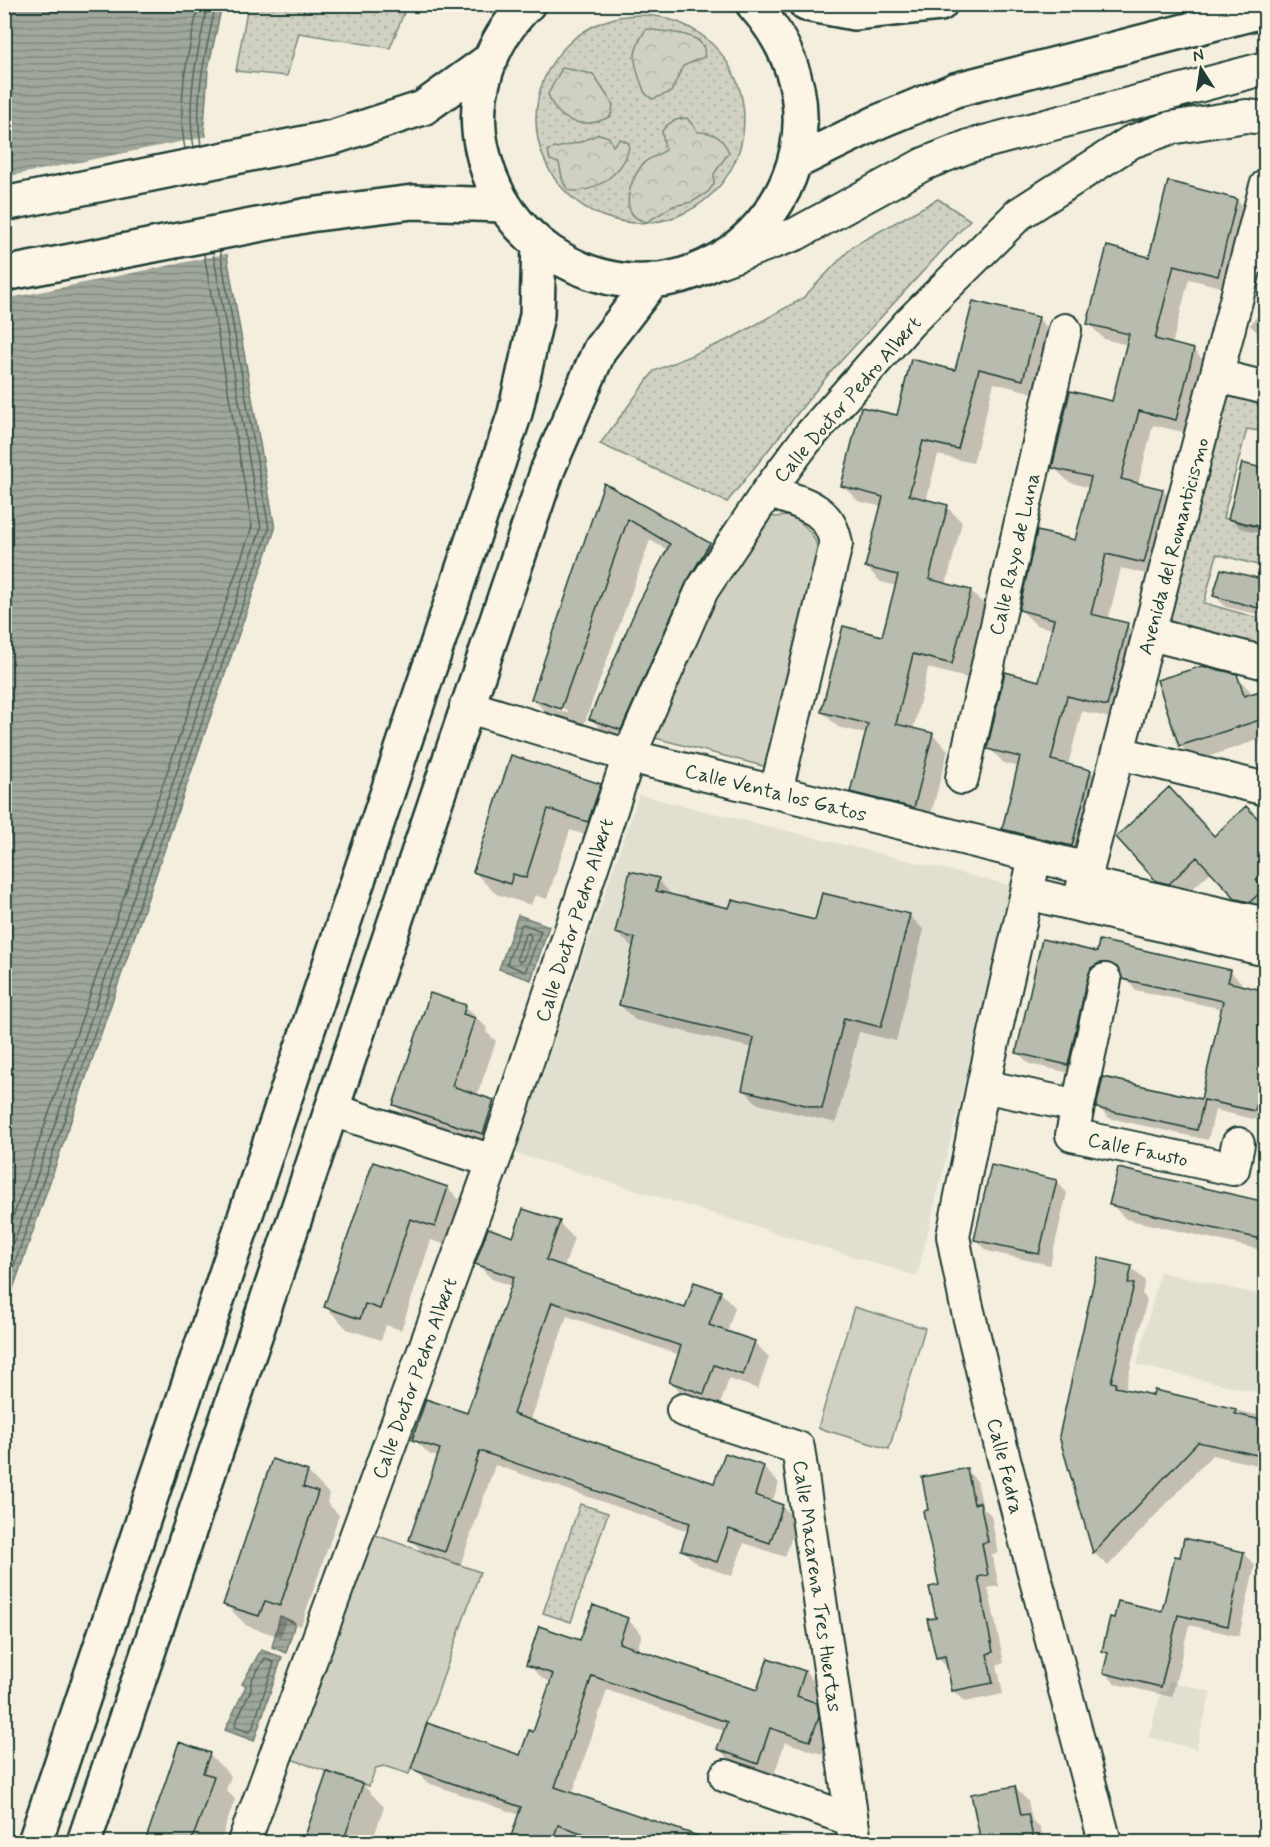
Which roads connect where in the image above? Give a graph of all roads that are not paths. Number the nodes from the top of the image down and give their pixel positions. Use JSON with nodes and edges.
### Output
{"nodes":[{"id":1,"x":528,"y":4,"type":"edge"},
{"id":2,"x":753,"y":4,"type":"edge"},
{"id":3,"x":806,"y":4,"type":"edge"},
{"id":4,"x":940,"y":4,"type":"edge"},
{"id":5,"x":1266,"y":10,"type":"edge"},
{"id":6,"x":491,"y":59,"type":"junction"},
{"id":7,"x":1266,"y":68,"type":"edge"},
{"id":8,"x":1086,"y":115,"type":"junction"},
{"id":9,"x":1266,"y":118,"type":"edge"},
{"id":10,"x":1131,"y":142,"type":"junction"},
{"id":11,"x":795,"y":162,"type":"junction"},
{"id":12,"x":1266,"y":186,"type":"edge"},
{"id":13,"x":4,"y":204,"type":"edge"},
{"id":14,"x":503,"y":205,"type":"junction"},
{"id":15,"x":538,"y":244,"type":"junction"},
{"id":16,"x":709,"y":265,"type":"junction"},
{"id":17,"x":4,"y":274,"type":"edge"},
{"id":18,"x":653,"y":280,"type":"junction"},
{"id":19,"x":1065,"y":330,"type":"dead end"},
{"id":20,"x":1218,"y":376,"type":"junction"},
{"id":21,"x":1266,"y":388,"type":"edge"},
{"id":22,"x":768,"y":491,"type":"junction"},
{"id":23,"x":1150,"y":634,"type":"junction"},
{"id":24,"x":1266,"y":663,"type":"edge"},
{"id":25,"x":466,"y":706,"type":"junction"},
{"id":26,"x":1119,"y":753,"type":"junction"},
{"id":27,"x":629,"y":756,"type":"junction"},
{"id":28,"x":963,"y":778,"type":"dead end"},
{"id":29,"x":1266,"y":789,"type":"edge"},
{"id":30,"x":776,"y":791,"type":"junction"},
{"id":31,"x":1035,"y":856,"type":"junction"},
{"id":32,"x":1083,"y":886,"type":"junction"},
{"id":33,"x":1027,"y":893,"type":"junction"},
{"id":34,"x":1266,"y":924,"type":"edge"},
{"id":35,"x":1266,"y":950,"type":"edge"},
{"id":36,"x":1105,"y":980,"type":"dead end"},
{"id":37,"x":983,"y":1086,"type":"junction"},
{"id":38,"x":1078,"y":1106,"type":"junction"},
{"id":39,"x":332,"y":1110,"type":"junction"},
{"id":40,"x":1238,"y":1144,"type":"dead end"},
{"id":41,"x":493,"y":1161,"type":"junction"},
{"id":42,"x":683,"y":1410,"type":"dead end"},
{"id":43,"x":726,"y":1776,"type":"dead end"},
{"id":44,"x":854,"y":1831,"type":"edge"},
{"id":45,"x":35,"y":1842,"type":"edge"},
{"id":46,"x":84,"y":1842,"type":"edge"},
{"id":47,"x":244,"y":1842,"type":"edge"},
{"id":48,"x":1105,"y":1842,"type":"edge"}],
"edges":[{"from":1,"to":6,"type":"main road"},
{"from":2,"to":11,"type":"main road"},
{"from":3,"to":4,"type":"main road"},
{"from":5,"to":11,"type":"main road"},
{"from":6,"to":13,"type":"main road"},
{"from":6,"to":14,"type":"main road"},
{"from":7,"to":8,"type":"street"},
{"from":8,"to":10,"type":"street"},
{"from":8,"to":16,"type":"street"},
{"from":9,"to":10,"type":"street","name":"Calle Doctor Pedro Albert"},
{"from":10,"to":22,"type":"street","name":"Calle Doctor Pedro Albert"},
{"from":11,"to":16,"type":"main road"},
{"from":12,"to":20,"type":"street","name":"Avenida del Romanticismo"},
{"from":14,"to":15,"type":"main road"},
{"from":14,"to":17,"type":"main road"},
{"from":15,"to":18,"type":"main road"},
{"from":15,"to":45,"type":"main road"},
{"from":16,"to":18,"type":"main road"},
{"from":18,"to":25,"type":"main road"},
{"from":19,"to":28,"type":"street","name":"Calle Rayo de Luna"},
{"from":20,"to":21,"type":"street"},
{"from":20,"to":23,"type":"street","name":"Avenida del Romanticismo"},
{"from":22,"to":27,"type":"street","name":"Calle Doctor Pedro Albert"},
{"from":22,"to":30,"type":"street"},
{"from":23,"to":24,"type":"street"},
{"from":23,"to":26,"type":"street","name":"Avenida del Romanticismo"},
{"from":25,"to":27,"type":"street","name":"Calle Venta los Gatos"},
{"from":25,"to":39,"type":"main road"},
{"from":26,"to":29,"type":"street"},
{"from":26,"to":32,"type":"street","name":"Avenida del Romanticismo"},
{"from":27,"to":30,"type":"street","name":"Calle Venta los Gatos"},
{"from":27,"to":41,"type":"street","name":"Calle Doctor Pedro Albert"},
{"from":30,"to":31,"type":"street","name":"Calle Venta los Gatos"},
{"from":31,"to":32,"type":"street","name":"Calle Venta los Gatos"},
{"from":31,"to":33,"type":"street"},
{"from":32,"to":33,"type":"street","name":"Calle Venta los Gatos"},
{"from":32,"to":34,"type":"street","name":"Calle Venta los Gatos"},
{"from":32,"to":35,"type":"street","name":"Calle Venta los Gatos"},
{"from":33,"to":37,"type":"street"},
{"from":36,"to":38,"type":"street"},
{"from":37,"to":38,"type":"street","name":"Calle Fausto"},
{"from":37,"to":48,"type":"street","name":"Calle Fedra"},
{"from":38,"to":40,"type":"street","name":"Calle Fausto"},
{"from":39,"to":41,"type":"street"},
{"from":39,"to":46,"type":"main road"},
{"from":41,"to":47,"type":"street","name":"Calle Doctor Pedro Albert"},
{"from":42,"to":44,"type":"street","name":"Calle Macarena Tres Huertas"},
{"from":43,"to":44,"type":"street"}]}
